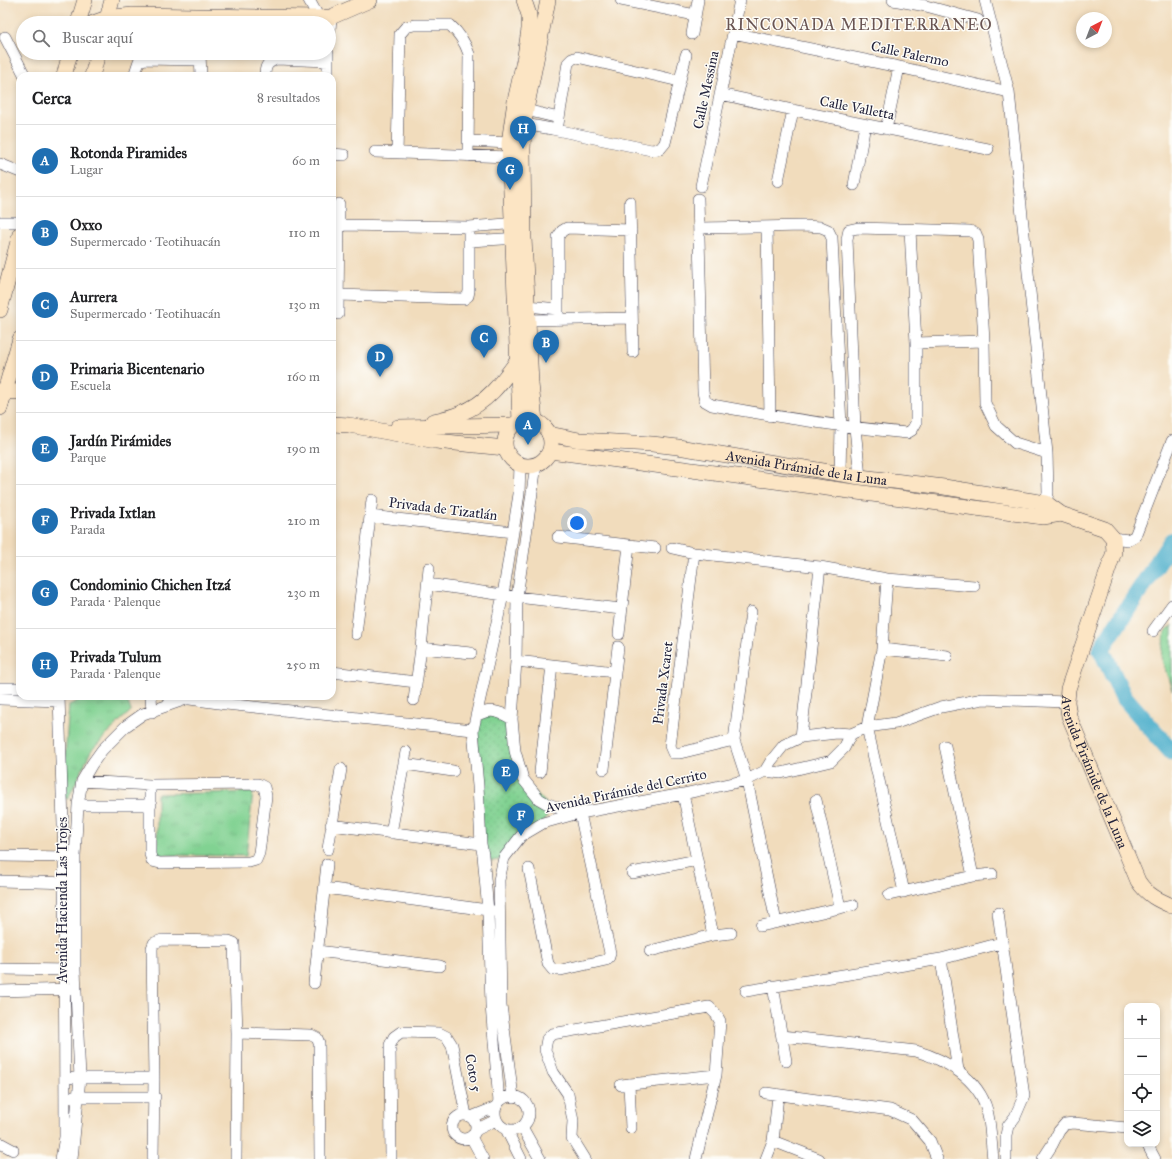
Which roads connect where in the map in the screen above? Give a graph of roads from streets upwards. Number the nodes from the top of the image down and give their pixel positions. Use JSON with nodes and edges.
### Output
{"nodes":[{"id":1,"x":85,"y":0,"type":"edge"},
{"id":2,"x":112,"y":0,"type":"edge"},
{"id":3,"x":309,"y":0,"type":"edge"},
{"id":4,"x":370,"y":0,"type":"edge"},
{"id":5,"x":524,"y":0,"type":"edge"},
{"id":6,"x":548,"y":0,"type":"edge"},
{"id":7,"x":621,"y":0,"type":"edge"},
{"id":8,"x":698,"y":0,"type":"edge"},
{"id":9,"x":740,"y":0,"type":"edge"},
{"id":10,"x":893,"y":0,"type":"edge"},
{"id":11,"x":985,"y":0,"type":"edge"},
{"id":12,"x":695,"y":15,"type":"junction"},
{"id":13,"x":80,"y":16,"type":"edge"},
{"id":14,"x":108,"y":16,"type":"edge"},
{"id":15,"x":128,"y":16,"type":"edge"},
{"id":16,"x":146,"y":16,"type":"edge"},
{"id":17,"x":324,"y":16,"type":"edge"},
{"id":18,"x":328,"y":16,"type":"edge"},
{"id":19,"x":978,"y":20,"type":"dead end"},
{"id":20,"x":733,"y":33,"type":"junction"},
{"id":21,"x":692,"y":34,"type":"dead end"},
{"id":22,"x":5,"y":37,"type":"dead end"},
{"id":23,"x":16,"y":50,"type":"edge"},
{"id":24,"x":686,"y":55,"type":"dead end"},
{"id":25,"x":21,"y":60,"type":"edge"},
{"id":26,"x":68,"y":60,"type":"edge"},
{"id":27,"x":96,"y":60,"type":"edge"},
{"id":28,"x":142,"y":60,"type":"edge"},
{"id":29,"x":200,"y":60,"type":"edge"},
{"id":30,"x":274,"y":60,"type":"edge"},
{"id":31,"x":328,"y":60,"type":"edge"},
{"id":32,"x":899,"y":67,"type":"junction"},
{"id":33,"x":24,"y":72,"type":"edge"},
{"id":34,"x":65,"y":72,"type":"edge"},
{"id":35,"x":93,"y":72,"type":"edge"},
{"id":36,"x":135,"y":72,"type":"edge"},
{"id":37,"x":201,"y":72,"type":"edge"},
{"id":38,"x":265,"y":72,"type":"edge"},
{"id":39,"x":328,"y":72,"type":"edge"},
{"id":40,"x":679,"y":81,"type":"junction"},
{"id":41,"x":1009,"y":92,"type":"junction"},
{"id":42,"x":720,"y":94,"type":"junction"},
{"id":43,"x":793,"y":110,"type":"junction"},
{"id":44,"x":525,"y":117,"type":"junction"},
{"id":45,"x":557,"y":117,"type":"junction"},
{"id":46,"x":865,"y":125,"type":"junction"},
{"id":47,"x":886,"y":129,"type":"junction"},
{"id":48,"x":554,"y":130,"type":"junction"},
{"id":49,"x":469,"y":141,"type":"junction"},
{"id":50,"x":988,"y":149,"type":"dead end"},
{"id":51,"x":503,"y":150,"type":"junction"},
{"id":52,"x":375,"y":152,"type":"dead end"},
{"id":53,"x":397,"y":153,"type":"junction"},
{"id":54,"x":336,"y":154,"type":"edge"},
{"id":55,"x":344,"y":155,"type":"dead end"},
{"id":56,"x":468,"y":156,"type":"junction"},
{"id":57,"x":0,"y":164,"type":"edge"},
{"id":58,"x":16,"y":170,"type":"edge"},
{"id":59,"x":778,"y":181,"type":"dead end"},
{"id":60,"x":854,"y":185,"type":"dead end"},
{"id":61,"x":701,"y":186,"type":"dead end"},
{"id":62,"x":698,"y":199,"type":"dead end"},
{"id":63,"x":630,"y":202,"type":"dead end"},
{"id":64,"x":339,"y":204,"type":"dead end"},
{"id":65,"x":0,"y":222,"type":"edge"},
{"id":66,"x":16,"y":222,"type":"edge"},
{"id":67,"x":518,"y":223,"type":"junction"},
{"id":68,"x":339,"y":225,"type":"junction"},
{"id":69,"x":469,"y":227,"type":"junction"},
{"id":70,"x":767,"y":227,"type":"junction"},
{"id":71,"x":700,"y":228,"type":"junction"},
{"id":72,"x":630,"y":230,"type":"junction"},
{"id":73,"x":910,"y":230,"type":"junction"},
{"id":74,"x":518,"y":238,"type":"junction"},
{"id":75,"x":470,"y":241,"type":"junction"},
{"id":76,"x":16,"y":249,"type":"edge"},
{"id":77,"x":339,"y":295,"type":"junction"},
{"id":78,"x":0,"y":310,"type":"edge"},
{"id":79,"x":528,"y":313,"type":"junction"},
{"id":80,"x":338,"y":314,"type":"dead end"},
{"id":81,"x":555,"y":314,"type":"junction"},
{"id":82,"x":632,"y":318,"type":"junction"},
{"id":83,"x":984,"y":341,"type":"junction"},
{"id":84,"x":916,"y":343,"type":"junction"},
{"id":85,"x":16,"y":349,"type":"edge"},
{"id":86,"x":633,"y":352,"type":"dead end"},
{"id":87,"x":518,"y":360,"type":"junction"},
{"id":88,"x":6,"y":373,"type":"edge"},
{"id":89,"x":8,"y":391,"type":"edge"},
{"id":90,"x":0,"y":408,"type":"edge"},
{"id":91,"x":770,"y":416,"type":"junction"},
{"id":92,"x":523,"y":423,"type":"junction"},
{"id":93,"x":336,"y":424,"type":"edge"},
{"id":94,"x":349,"y":425,"type":"junction"},
{"id":95,"x":841,"y":426,"type":"junction"},
{"id":96,"x":413,"y":427,"type":"junction"},
{"id":97,"x":855,"y":428,"type":"junction"},
{"id":98,"x":549,"y":434,"type":"junction"},
{"id":99,"x":1172,"y":441,"type":"edge"},
{"id":100,"x":505,"y":448,"type":"junction"},
{"id":101,"x":550,"y":451,"type":"junction"},
{"id":102,"x":1047,"y":453,"type":"junction"},
{"id":103,"x":536,"y":465,"type":"junction"},
{"id":104,"x":520,"y":466,"type":"junction"},
{"id":105,"x":840,"y":474,"type":"junction"},
{"id":106,"x":860,"y":477,"type":"junction"},
{"id":107,"x":987,"y":493,"type":"junction"},
{"id":108,"x":372,"y":500,"type":"dead end"},
{"id":109,"x":984,"y":508,"type":"junction"},
{"id":110,"x":1045,"y":510,"type":"junction"},
{"id":111,"x":370,"y":516,"type":"junction"},
{"id":112,"x":513,"y":532,"type":"junction"},
{"id":113,"x":558,"y":537,"type":"dead end"},
{"id":114,"x":1113,"y":538,"type":"junction"},
{"id":115,"x":628,"y":545,"type":"junction"},
{"id":116,"x":654,"y":548,"type":"dead end"},
{"id":117,"x":672,"y":548,"type":"dead end"},
{"id":118,"x":694,"y":553,"type":"junction"},
{"id":119,"x":820,"y":567,"type":"junction"},
{"id":120,"x":429,"y":568,"type":"dead end"},
{"id":121,"x":887,"y":579,"type":"junction"},
{"id":122,"x":428,"y":584,"type":"junction"},
{"id":123,"x":974,"y":586,"type":"dead end"},
{"id":124,"x":503,"y":595,"type":"junction"},
{"id":125,"x":517,"y":597,"type":"junction"},
{"id":126,"x":1172,"y":604,"type":"edge"},
{"id":127,"x":621,"y":609,"type":"junction"},
{"id":128,"x":751,"y":612,"type":"dead end"},
{"id":129,"x":1153,"y":631,"type":"dead end"},
{"id":130,"x":356,"y":634,"type":"dead end"},
{"id":131,"x":619,"y":634,"type":"dead end"},
{"id":132,"x":618,"y":647,"type":"dead end"},
{"id":133,"x":421,"y":648,"type":"junction"},
{"id":134,"x":882,"y":649,"type":"junction"},
{"id":135,"x":471,"y":653,"type":"dead end"},
{"id":136,"x":947,"y":656,"type":"dead end"},
{"id":137,"x":516,"y":661,"type":"junction"},
{"id":138,"x":552,"y":665,"type":"junction"},
{"id":139,"x":336,"y":672,"type":"edge"},
{"id":140,"x":615,"y":672,"type":"junction"},
{"id":141,"x":416,"y":682,"type":"junction"},
{"id":142,"x":0,"y":688,"type":"edge"},
{"id":143,"x":16,"y":688,"type":"edge"},
{"id":144,"x":0,"y":699,"type":"edge"},
{"id":145,"x":16,"y":699,"type":"edge"},
{"id":146,"x":59,"y":700,"type":"edge"},
{"id":147,"x":151,"y":700,"type":"edge"},
{"id":148,"x":184,"y":700,"type":"edge"},
{"id":149,"x":226,"y":700,"type":"edge"},
{"id":150,"x":414,"y":700,"type":"dead end"},
{"id":151,"x":1067,"y":702,"type":"junction"},
{"id":152,"x":152,"y":712,"type":"junction"},
{"id":153,"x":476,"y":716,"type":"junction"},
{"id":154,"x":512,"y":720,"type":"junction"},
{"id":155,"x":867,"y":727,"type":"junction"},
{"id":156,"x":473,"y":730,"type":"junction"},
{"id":157,"x":851,"y":734,"type":"junction"},
{"id":158,"x":801,"y":737,"type":"junction"},
{"id":159,"x":734,"y":740,"type":"junction"},
{"id":160,"x":945,"y":746,"type":"dead end"},
{"id":161,"x":406,"y":752,"type":"dead end"},
{"id":162,"x":404,"y":764,"type":"junction"},
{"id":163,"x":341,"y":768,"type":"dead end"},
{"id":164,"x":604,"y":769,"type":"dead end"},
{"id":165,"x":453,"y":771,"type":"dead end"},
{"id":166,"x":765,"y":771,"type":"junction"},
{"id":167,"x":540,"y":772,"type":"dead end"},
{"id":168,"x":747,"y":780,"type":"junction"},
{"id":169,"x":82,"y":781,"type":"junction"},
{"id":170,"x":150,"y":785,"type":"junction"},
{"id":171,"x":683,"y":794,"type":"junction"},
{"id":172,"x":816,"y":800,"type":"dead end"},
{"id":173,"x":546,"y":803,"type":"junction"},
{"id":174,"x":78,"y":805,"type":"junction"},
{"id":175,"x":151,"y":805,"type":"junction"},
{"id":176,"x":578,"y":813,"type":"junction"},
{"id":177,"x":543,"y":823,"type":"junction"},
{"id":178,"x":331,"y":825,"type":"junction"},
{"id":179,"x":391,"y":833,"type":"junction"},
{"id":180,"x":328,"y":850,"type":"dead end"},
{"id":181,"x":482,"y":850,"type":"junction"},
{"id":182,"x":0,"y":856,"type":"edge"},
{"id":183,"x":69,"y":857,"type":"junction"},
{"id":184,"x":504,"y":858,"type":"junction"},
{"id":185,"x":697,"y":860,"type":"junction"},
{"id":186,"x":327,"y":864,"type":"dead end"},
{"id":187,"x":529,"y":869,"type":"dead end"},
{"id":188,"x":632,"y":873,"type":"dead end"},
{"id":189,"x":992,"y":874,"type":"dead end"},
{"id":190,"x":973,"y":876,"type":"junction"},
{"id":191,"x":0,"y":881,"type":"edge"},
{"id":192,"x":69,"y":882,"type":"junction"},
{"id":193,"x":325,"y":888,"type":"junction"},
{"id":194,"x":904,"y":892,"type":"junction"},
{"id":195,"x":889,"y":895,"type":"dead end"},
{"id":196,"x":853,"y":905,"type":"dead end"},
{"id":197,"x":1172,"y":906,"type":"edge"},
{"id":198,"x":840,"y":907,"type":"junction"},
{"id":199,"x":493,"y":911,"type":"junction"},
{"id":200,"x":998,"y":913,"type":"dead end"},
{"id":201,"x":776,"y":922,"type":"junction"},
{"id":202,"x":761,"y":926,"type":"dead end"},
{"id":203,"x":731,"y":933,"type":"dead end"},
{"id":204,"x":713,"y":935,"type":"junction"},
{"id":205,"x":1001,"y":943,"type":"junction"},
{"id":206,"x":317,"y":951,"type":"junction"},
{"id":207,"x":650,"y":951,"type":"dead end"},
{"id":208,"x":941,"y":959,"type":"junction"},
{"id":209,"x":440,"y":966,"type":"dead end"},
{"id":210,"x":0,"y":969,"type":"edge"},
{"id":211,"x":70,"y":970,"type":"junction"},
{"id":212,"x":314,"y":983,"type":"dead end"},
{"id":213,"x":773,"y":986,"type":"junction"},
{"id":214,"x":65,"y":989,"type":"junction"},
{"id":215,"x":76,"y":989,"type":"junction"},
{"id":216,"x":0,"y":991,"type":"edge"},
{"id":217,"x":746,"y":991,"type":"dead end"},
{"id":218,"x":237,"y":1033,"type":"junction"},
{"id":219,"x":782,"y":1036,"type":"junction"},
{"id":220,"x":786,"y":1061,"type":"dead end"},
{"id":221,"x":958,"y":1070,"type":"junction"},
{"id":222,"x":716,"y":1075,"type":"junction"},
{"id":223,"x":64,"y":1078,"type":"junction"},
{"id":224,"x":80,"y":1078,"type":"junction"},
{"id":225,"x":154,"y":1078,"type":"junction"},
{"id":226,"x":766,"y":1093,"type":"dead end"},
{"id":227,"x":778,"y":1096,"type":"junction"},
{"id":228,"x":65,"y":1097,"type":"junction"},
{"id":229,"x":78,"y":1097,"type":"junction"},
{"id":230,"x":513,"y":1097,"type":"junction"},
{"id":231,"x":154,"y":1098,"type":"junction"},
{"id":232,"x":498,"y":1104,"type":"junction"},
{"id":233,"x":469,"y":1116,"type":"junction"},
{"id":234,"x":496,"y":1120,"type":"junction"},
{"id":235,"x":989,"y":1126,"type":"junction"},
{"id":236,"x":1008,"y":1126,"type":"junction"},
{"id":237,"x":522,"y":1127,"type":"junction"},
{"id":238,"x":631,"y":1128,"type":"dead end"},
{"id":239,"x":1124,"y":1128,"type":"edge"},
{"id":240,"x":506,"y":1129,"type":"junction"},
{"id":241,"x":474,"y":1134,"type":"junction"},
{"id":242,"x":773,"y":1141,"type":"junction"},
{"id":243,"x":0,"y":1143,"type":"edge"},
{"id":244,"x":1149,"y":1147,"type":"edge"},
{"id":245,"x":13,"y":1150,"type":"dead end"},
{"id":246,"x":61,"y":1159,"type":"edge"},
{"id":247,"x":72,"y":1159,"type":"edge"},
{"id":248,"x":153,"y":1159,"type":"edge"},
{"id":249,"x":236,"y":1159,"type":"edge"},
{"id":250,"x":320,"y":1159,"type":"edge"},
{"id":251,"x":391,"y":1159,"type":"edge"},
{"id":252,"x":483,"y":1159,"type":"edge"},
{"id":253,"x":521,"y":1159,"type":"edge"},
{"id":254,"x":540,"y":1159,"type":"edge"},
{"id":255,"x":585,"y":1159,"type":"edge"},
{"id":256,"x":696,"y":1159,"type":"edge"},
{"id":257,"x":766,"y":1159,"type":"edge"},
{"id":258,"x":819,"y":1159,"type":"edge"},
{"id":259,"x":937,"y":1159,"type":"edge"},
{"id":260,"x":993,"y":1159,"type":"edge"},
{"id":261,"x":1006,"y":1159,"type":"edge"},
{"id":262,"x":1043,"y":1159,"type":"edge"},
{"id":263,"x":1155,"y":1159,"type":"edge"}],
"edges":[{"from":1,"to":13,"type":"street"},
{"from":2,"to":14,"type":"street"},
{"from":3,"to":17,"type":"street"},
{"from":4,"to":18,"type":"street"},
{"from":5,"to":51,"type":"street"},
{"from":6,"to":44,"type":"street"},
{"from":7,"to":12,"type":"street"},
{"from":8,"to":12,"type":"street"},
{"from":9,"to":20,"type":"street","name":"Calle Messina"},
{"from":10,"to":19,"type":"street"},
{"from":11,"to":41,"type":"street"},
{"from":12,"to":21,"type":"street"},
{"from":15,"to":16,"type":"street"},
{"from":20,"to":32,"type":"street","name":"Calle Palermo"},
{"from":20,"to":42,"type":"street","name":"Calle Messina"},
{"from":22,"to":23,"type":"street"},
{"from":24,"to":40,"type":"street"},
{"from":25,"to":33,"type":"street"},
{"from":26,"to":34,"type":"street"},
{"from":27,"to":35,"type":"street"},
{"from":28,"to":36,"type":"street"},
{"from":29,"to":37,"type":"street"},
{"from":30,"to":38,"type":"street"},
{"from":31,"to":39,"type":"street"},
{"from":32,"to":41,"type":"street","name":"Calle Palermo"},
{"from":32,"to":47,"type":"street"},
{"from":40,"to":45,"type":"street"},
{"from":40,"to":48,"type":"street"},
{"from":41,"to":102,"type":"street"},
{"from":42,"to":43,"type":"street","name":"Calle Valletta"},
{"from":42,"to":61,"type":"street","name":"Calle Messina"},
{"from":43,"to":46,"type":"street","name":"Calle Valletta"},
{"from":43,"to":59,"type":"street"},
{"from":44,"to":45,"type":"street"},
{"from":44,"to":48,"type":"street"},
{"from":44,"to":67,"type":"street"},
{"from":45,"to":48,"type":"street"},
{"from":46,"to":47,"type":"street","name":"Calle Valletta"},
{"from":46,"to":60,"type":"street"},
{"from":47,"to":50,"type":"street","name":"Calle Valletta"},
{"from":49,"to":51,"type":"street"},
{"from":49,"to":53,"type":"street"},
{"from":49,"to":56,"type":"street"},
{"from":51,"to":56,"type":"street"},
{"from":51,"to":67,"type":"street"},
{"from":52,"to":53,"type":"street"},
{"from":53,"to":56,"type":"street"},
{"from":54,"to":55,"type":"street"},
{"from":57,"to":58,"type":"street"},
{"from":62,"to":71,"type":"street"},
{"from":63,"to":72,"type":"street"},
{"from":64,"to":68,"type":"street"},
{"from":65,"to":66,"type":"street"},
{"from":67,"to":69,"type":"street"},
{"from":67,"to":74,"type":"street"},
{"from":68,"to":69,"type":"street"},
{"from":68,"to":77,"type":"street"},
{"from":69,"to":75,"type":"street"},
{"from":70,"to":71,"type":"street"},
{"from":70,"to":91,"type":"street"},
{"from":70,"to":95,"type":"street"},
{"from":71,"to":91,"type":"street"},
{"from":72,"to":81,"type":"street"},
{"from":72,"to":82,"type":"street"},
{"from":73,"to":83,"type":"street"},
{"from":73,"to":84,"type":"street"},
{"from":73,"to":97,"type":"street"},
{"from":74,"to":75,"type":"street"},
{"from":74,"to":79,"type":"street"},
{"from":74,"to":87,"type":"street"},
{"from":75,"to":77,"type":"street"},
{"from":76,"to":78,"type":"street"},
{"from":77,"to":80,"type":"street"},
{"from":79,"to":81,"type":"street"},
{"from":79,"to":92,"type":"street"},
{"from":81,"to":82,"type":"street"},
{"from":82,"to":86,"type":"street"},
{"from":83,"to":84,"type":"street"},
{"from":83,"to":102,"type":"street"},
{"from":84,"to":97,"type":"street"},
{"from":85,"to":88,"type":"street"},
{"from":87,"to":92,"type":"street"},
{"from":87,"to":96,"type":"street"},
{"from":88,"to":89,"type":"street"},
{"from":89,"to":90,"type":"street"},
{"from":91,"to":95,"type":"street"},
{"from":92,"to":96,"type":"street"},
{"from":92,"to":98,"type":"street"},
{"from":92,"to":100,"type":"street"},
{"from":93,"to":94,"type":"street"},
{"from":94,"to":96,"type":"street"},
{"from":94,"to":100,"type":"street"},
{"from":95,"to":97,"type":"street"},
{"from":95,"to":105,"type":"street"},
{"from":97,"to":106,"type":"street"},
{"from":98,"to":101,"type":"street"},
{"from":98,"to":105,"type":"street","name":"Avenida Pirámide de la Luna"},
{"from":99,"to":114,"type":"street"},
{"from":100,"to":104,"type":"street"},
{"from":101,"to":103,"type":"street"},
{"from":101,"to":109,"type":"street","name":"Avenida Pirámide de la Luna"},
{"from":102,"to":110,"type":"street"},
{"from":103,"to":104,"type":"street"},
{"from":103,"to":125,"type":"street"},
{"from":104,"to":112,"type":"street"},
{"from":105,"to":106,"type":"street","name":"Avenida Pirámide de la Luna"},
{"from":106,"to":107,"type":"street","name":"Avenida Pirámide de la Luna"},
{"from":107,"to":109,"type":"street"},
{"from":107,"to":110,"type":"street","name":"Avenida Pirámide de la Luna"},
{"from":108,"to":111,"type":"street"},
{"from":109,"to":110,"type":"street","name":"Avenida Pirámide de la Luna"},
{"from":110,"to":114,"type":"street","name":"Avenida Pirámide de la Luna"},
{"from":111,"to":112,"type":"street","name":"Privada de Tizatlán"},
{"from":111,"to":130,"type":"street"},
{"from":112,"to":124,"type":"street"},
{"from":113,"to":115,"type":"street"},
{"from":114,"to":151,"type":"street","name":"Avenida Pirámide de la Luna"},
{"from":115,"to":116,"type":"street"},
{"from":115,"to":127,"type":"street"},
{"from":117,"to":118,"type":"street"},
{"from":118,"to":119,"type":"street"},
{"from":118,"to":159,"type":"street","name":"Privada Xcaret"},
{"from":119,"to":121,"type":"street"},
{"from":119,"to":158,"type":"street"},
{"from":120,"to":122,"type":"street"},
{"from":121,"to":123,"type":"street"},
{"from":121,"to":134,"type":"street"},
{"from":122,"to":124,"type":"street"},
{"from":122,"to":133,"type":"street"},
{"from":124,"to":125,"type":"street"},
{"from":124,"to":153,"type":"street"},
{"from":125,"to":127,"type":"street"},
{"from":125,"to":137,"type":"street"},
{"from":126,"to":129,"type":"street"},
{"from":127,"to":131,"type":"street"},
{"from":128,"to":159,"type":"street"},
{"from":132,"to":140,"type":"street"},
{"from":133,"to":135,"type":"street"},
{"from":133,"to":141,"type":"street"},
{"from":134,"to":136,"type":"street"},
{"from":134,"to":155,"type":"street"},
{"from":137,"to":138,"type":"street"},
{"from":137,"to":154,"type":"street"},
{"from":138,"to":140,"type":"street"},
{"from":138,"to":167,"type":"street"},
{"from":139,"to":141,"type":"street"},
{"from":140,"to":164,"type":"street"},
{"from":141,"to":150,"type":"street"},
{"from":142,"to":143,"type":"street"},
{"from":144,"to":145,"type":"street"},
{"from":146,"to":183,"type":"street","name":"Avenida Hacienda Las Trojes"},
{"from":147,"to":152,"type":"street"},
{"from":148,"to":152,"type":"street","name":"Avenida Hacienda Las Trojes"},
{"from":149,"to":156,"type":"street"},
{"from":151,"to":155,"type":"street","name":"Avenida Pirámide del Cerrito"},
{"from":151,"to":197,"type":"street","name":"Avenida Pirámide de la Luna"},
{"from":152,"to":169,"type":"street","name":"Avenida Hacienda Las Trojes"},
{"from":153,"to":154,"type":"street"},
{"from":153,"to":156,"type":"street"},
{"from":154,"to":173,"type":"street"},
{"from":155,"to":157,"type":"street","name":"Avenida Pirámide del Cerrito"},
{"from":155,"to":194,"type":"street"},
{"from":156,"to":181,"type":"street"},
{"from":157,"to":158,"type":"street","name":"Avenida Pirámide del Cerrito"},
{"from":157,"to":166,"type":"street"},
{"from":158,"to":166,"type":"street","name":"Avenida Pirámide del Cerrito"},
{"from":159,"to":168,"type":"street"},
{"from":160,"to":190,"type":"street"},
{"from":161,"to":162,"type":"street"},
{"from":162,"to":165,"type":"street"},
{"from":162,"to":179,"type":"street"},
{"from":163,"to":178,"type":"street"},
{"from":166,"to":168,"type":"street","name":"Avenida Pirámide del Cerrito"},
{"from":168,"to":171,"type":"street","name":"Avenida Pirámide del Cerrito"},
{"from":168,"to":201,"type":"street"},
{"from":169,"to":170,"type":"street"},
{"from":169,"to":174,"type":"street","name":"Avenida Hacienda Las Trojes"},
{"from":170,"to":175,"type":"street"},
{"from":170,"to":175,"type":"street"},
{"from":171,"to":176,"type":"street","name":"Avenida Pirámide del Cerrito"},
{"from":171,"to":185,"type":"street"},
{"from":172,"to":198,"type":"street"},
{"from":173,"to":176,"type":"street"},
{"from":173,"to":177,"type":"street"},
{"from":174,"to":175,"type":"street"},
{"from":174,"to":183,"type":"street","name":"Avenida Hacienda Las Trojes"},
{"from":176,"to":177,"type":"street","name":"Avenida Pirámide del Cerrito"},
{"from":176,"to":187,"type":"street"},
{"from":177,"to":184,"type":"street","name":"Avenida Pirámide del Cerrito"},
{"from":178,"to":179,"type":"street"},
{"from":178,"to":180,"type":"street"},
{"from":179,"to":181,"type":"street"},
{"from":181,"to":184,"type":"street"},
{"from":181,"to":199,"type":"street"},
{"from":182,"to":183,"type":"street"},
{"from":183,"to":192,"type":"street","name":"Avenida Hacienda Las Trojes"},
{"from":184,"to":199,"type":"street"},
{"from":185,"to":188,"type":"street"},
{"from":185,"to":204,"type":"street"},
{"from":186,"to":193,"type":"street"},
{"from":189,"to":190,"type":"street"},
{"from":190,"to":194,"type":"street"},
{"from":191,"to":192,"type":"street"},
{"from":192,"to":211,"type":"street","name":"Avenida Hacienda Las Trojes"},
{"from":193,"to":199,"type":"street"},
{"from":193,"to":206,"type":"street"},
{"from":194,"to":195,"type":"street"},
{"from":196,"to":198,"type":"street"},
{"from":198,"to":201,"type":"street"},
{"from":199,"to":230,"type":"street"},
{"from":199,"to":232,"type":"street"},
{"from":200,"to":205,"type":"street"},
{"from":201,"to":202,"type":"street"},
{"from":203,"to":204,"type":"street"},
{"from":204,"to":207,"type":"street"},
{"from":205,"to":208,"type":"street"},
{"from":205,"to":236,"type":"street"},
{"from":206,"to":209,"type":"street"},
{"from":206,"to":212,"type":"street"},
{"from":208,"to":213,"type":"street"},
{"from":208,"to":221,"type":"street"},
{"from":210,"to":211,"type":"street"},
{"from":211,"to":214,"type":"street","name":"Avenida Hacienda Las Trojes"},
{"from":211,"to":215,"type":"street","name":"Avenida Hacienda Las Trojes"},
{"from":213,"to":217,"type":"street"},
{"from":213,"to":219,"type":"street"},
{"from":214,"to":215,"type":"street"},
{"from":214,"to":216,"type":"street"},
{"from":214,"to":223,"type":"street","name":"Avenida Hacienda Las Trojes"},
{"from":215,"to":224,"type":"street","name":"Avenida Hacienda Las Trojes"},
{"from":218,"to":225,"type":"street"},
{"from":218,"to":249,"type":"street"},
{"from":218,"to":250,"type":"street"},
{"from":219,"to":220,"type":"street"},
{"from":219,"to":221,"type":"street"},
{"from":221,"to":235,"type":"street"},
{"from":222,"to":238,"type":"street"},
{"from":222,"to":255,"type":"street"},
{"from":222,"to":256,"type":"street"},
{"from":223,"to":224,"type":"street"},
{"from":223,"to":228,"type":"street","name":"Avenida Hacienda Las Trojes"},
{"from":224,"to":225,"type":"street"},
{"from":224,"to":229,"type":"street","name":"Avenida Hacienda Las Trojes"},
{"from":225,"to":231,"type":"street"},
{"from":226,"to":227,"type":"street"},
{"from":227,"to":242,"type":"street"},
{"from":227,"to":259,"type":"street"},
{"from":228,"to":229,"type":"street"},
{"from":228,"to":246,"type":"street","name":"Avenida Hacienda Las Trojes"},
{"from":229,"to":231,"type":"street"},
{"from":229,"to":247,"type":"street","name":"Avenida Hacienda Las Trojes"},
{"from":230,"to":232,"type":"street"},
{"from":230,"to":237,"type":"street"},
{"from":231,"to":248,"type":"street"},
{"from":232,"to":233,"type":"street"},
{"from":232,"to":234,"type":"street"},
{"from":233,"to":241,"type":"street"},
{"from":233,"to":241,"type":"street"},
{"from":233,"to":251,"type":"street","name":"Coto 5"},
{"from":234,"to":240,"type":"street"},
{"from":234,"to":241,"type":"street"},
{"from":235,"to":236,"type":"street"},
{"from":235,"to":260,"type":"street"},
{"from":236,"to":261,"type":"street"},
{"from":237,"to":240,"type":"street"},
{"from":237,"to":254,"type":"street"},
{"from":239,"to":262,"type":"street"},
{"from":240,"to":253,"type":"street"},
{"from":241,"to":252,"type":"street"},
{"from":242,"to":257,"type":"street"},
{"from":242,"to":258,"type":"street"},
{"from":243,"to":245,"type":"street"},
{"from":244,"to":263,"type":"street"}]}
